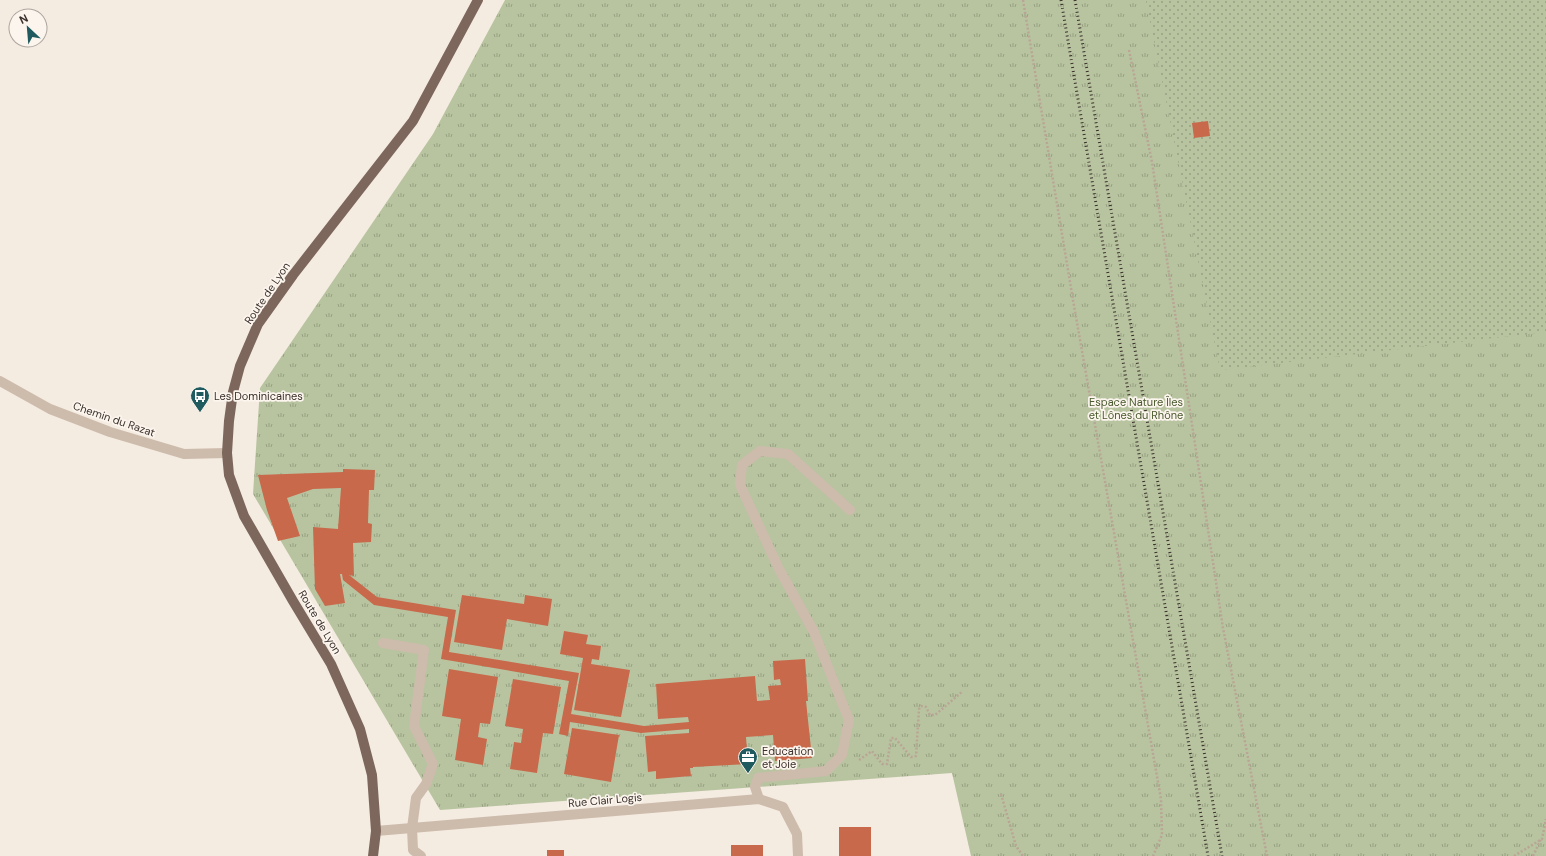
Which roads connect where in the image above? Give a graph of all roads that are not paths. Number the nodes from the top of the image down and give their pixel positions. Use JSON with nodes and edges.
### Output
{"nodes":[{"id":1,"x":478,"y":0,"type":"edge"},
{"id":2,"x":0,"y":381,"type":"edge"},
{"id":3,"x":227,"y":453,"type":"junction"},
{"id":4,"x":850,"y":510,"type":"dead end"},
{"id":5,"x":383,"y":643,"type":"dead end"},
{"id":6,"x":759,"y":800,"type":"junction"},
{"id":7,"x":412,"y":828,"type":"junction"},
{"id":8,"x":376,"y":831,"type":"junction"},
{"id":9,"x":373,"y":856,"type":"edge"},
{"id":10,"x":420,"y":856,"type":"edge"},
{"id":11,"x":798,"y":856,"type":"edge"}],
"edges":[{"from":1,"to":3,"type":"main road","name":"Route de Lyon"},
{"from":2,"to":3,"type":"street","name":"Chemin du Razat"},
{"from":3,"to":8,"type":"main road","name":"Route de Lyon"},
{"from":4,"to":6,"type":"street"},
{"from":5,"to":7,"type":"street"},
{"from":6,"to":7,"type":"street","name":"Rue Clair Logis"},
{"from":6,"to":11,"type":"street","name":"Rue Clair Logis"},
{"from":7,"to":8,"type":"street","name":"Rue Clair Logis"},
{"from":7,"to":10,"type":"street"},
{"from":8,"to":9,"type":"main road","name":"Route de Lyon"}]}
